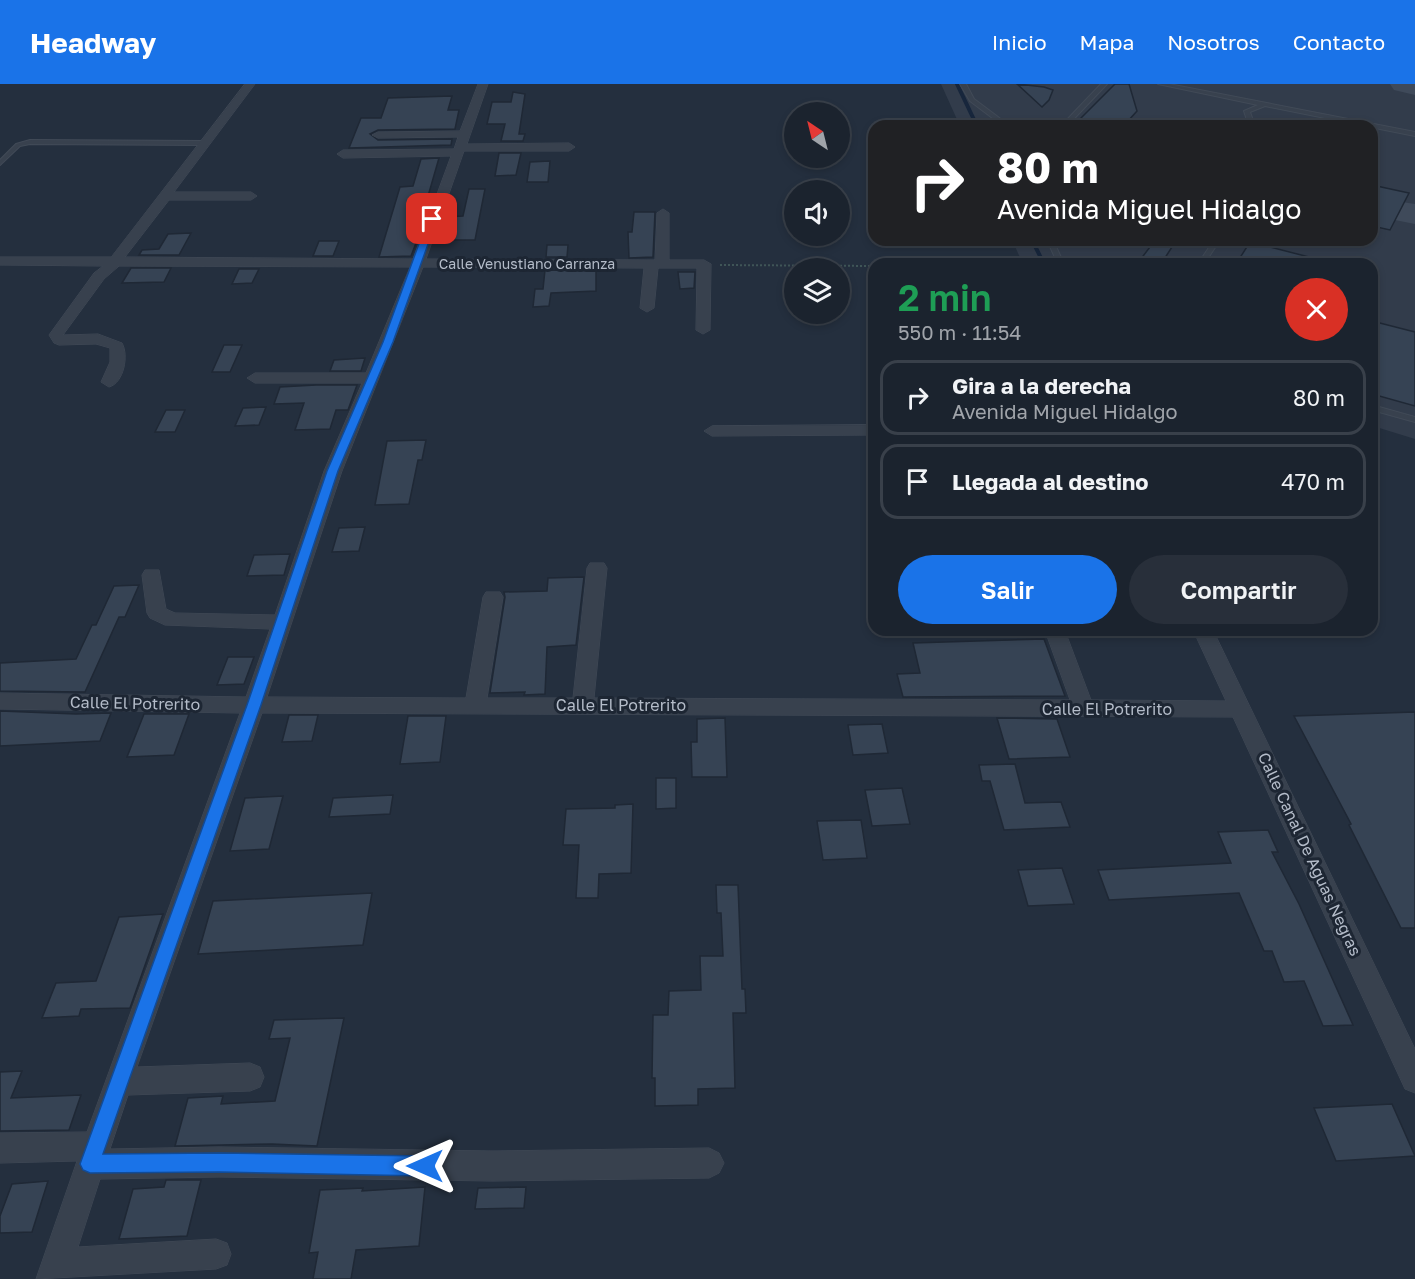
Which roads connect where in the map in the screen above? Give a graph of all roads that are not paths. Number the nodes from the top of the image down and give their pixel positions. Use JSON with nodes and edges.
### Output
{"nodes":[{"id":1,"x":250,"y":84,"type":"edge"},
{"id":2,"x":483,"y":84,"type":"edge"},
{"id":3,"x":963,"y":84,"type":"edge"},
{"id":4,"x":1104,"y":84,"type":"edge"},
{"id":5,"x":1161,"y":84,"type":"edge"},
{"id":6,"x":1191,"y":84,"type":"edge"},
{"id":7,"x":1217,"y":95,"type":"junction"},
{"id":8,"x":1267,"y":105,"type":"junction"},
{"id":9,"x":999,"y":120,"type":"edge"},
{"id":10,"x":1070,"y":120,"type":"edge"},
{"id":11,"x":1250,"y":120,"type":"edge"},
{"id":12,"x":1344,"y":120,"type":"edge"},
{"id":13,"x":1378,"y":127,"type":"edge"},
{"id":14,"x":1415,"y":134,"type":"edge"},
{"id":15,"x":378,"y":135,"type":"dead end"},
{"id":16,"x":206,"y":143,"type":"junction"},
{"id":17,"x":459,"y":145,"type":"junction"},
{"id":18,"x":569,"y":147,"type":"dead end"},
{"id":19,"x":343,"y":154,"type":"dead end"},
{"id":20,"x":0,"y":163,"type":"edge"},
{"id":21,"x":166,"y":196,"type":"junction"},
{"id":22,"x":251,"y":196,"type":"dead end"},
{"id":23,"x":663,"y":213,"type":"dead end"},
{"id":24,"x":0,"y":261,"type":"edge"},
{"id":25,"x":115,"y":262,"type":"junction"},
{"id":26,"x":416,"y":264,"type":"junction"},
{"id":27,"x":657,"y":264,"type":"junction"},
{"id":28,"x":647,"y":308,"type":"dead end"},
{"id":29,"x":703,"y":330,"type":"dead end"},
{"id":30,"x":255,"y":378,"type":"dead end"},
{"id":31,"x":372,"y":378,"type":"junction"},
{"id":32,"x":109,"y":382,"type":"dead end"},
{"id":33,"x":1378,"y":409,"type":"edge"},
{"id":34,"x":1415,"y":420,"type":"edge"},
{"id":35,"x":712,"y":430,"type":"dead end"},
{"id":36,"x":868,"y":430,"type":"edge"},
{"id":37,"x":597,"y":568,"type":"dead end"},
{"id":38,"x":152,"y":575,"type":"dead end"},
{"id":39,"x":493,"y":597,"type":"dead end"},
{"id":40,"x":282,"y":622,"type":"junction"},
{"id":41,"x":1057,"y":636,"type":"dead end"},
{"id":42,"x":1206,"y":636,"type":"edge"},
{"id":43,"x":0,"y":701,"type":"edge"},
{"id":44,"x":583,"y":704,"type":"junction"},
{"id":45,"x":254,"y":705,"type":"junction"},
{"id":46,"x":475,"y":705,"type":"junction"},
{"id":47,"x":1084,"y":709,"type":"junction"},
{"id":48,"x":1242,"y":709,"type":"junction"},
{"id":49,"x":250,"y":1077,"type":"dead end"},
{"id":50,"x":1415,"y":1079,"type":"edge"},
{"id":51,"x":118,"y":1081,"type":"junction"},
{"id":52,"x":0,"y":1148,"type":"edge"},
{"id":53,"x":93,"y":1155,"type":"junction"},
{"id":54,"x":709,"y":1163,"type":"dead end"},
{"id":55,"x":216,"y":1254,"type":"dead end"},
{"id":56,"x":55,"y":1272,"type":"edge"}],
"edges":[{"from":1,"to":16,"type":"street"},
{"from":2,"to":17,"type":"street"},
{"from":3,"to":9,"type":"lane"},
{"from":4,"to":10,"type":"lane"},
{"from":5,"to":7,"type":"lane"},
{"from":6,"to":7,"type":"lane"},
{"from":7,"to":8,"type":"lane"},
{"from":8,"to":11,"type":"lane"},
{"from":8,"to":12,"type":"lane"},
{"from":13,"to":14,"type":"lane"},
{"from":15,"to":17,"type":"street"},
{"from":16,"to":20,"type":"lane"},
{"from":16,"to":21,"type":"street"},
{"from":17,"to":18,"type":"street"},
{"from":17,"to":19,"type":"street"},
{"from":17,"to":26,"type":"street"},
{"from":21,"to":22,"type":"street"},
{"from":21,"to":25,"type":"street"},
{"from":23,"to":27,"type":"street"},
{"from":24,"to":25,"type":"street","name":"Calle Venustiano Carranza"},
{"from":25,"to":26,"type":"street","name":"Calle Venustiano Carranza"},
{"from":25,"to":32,"type":"street"},
{"from":26,"to":27,"type":"street","name":"Calle Venustiano Carranza"},
{"from":26,"to":31,"type":"street"},
{"from":27,"to":28,"type":"street"},
{"from":27,"to":29,"type":"street","name":"Calle Venustiano Carranza"},
{"from":30,"to":31,"type":"street"},
{"from":31,"to":40,"type":"street"},
{"from":33,"to":34,"type":"lane"},
{"from":35,"to":36,"type":"street"},
{"from":37,"to":44,"type":"street"},
{"from":38,"to":40,"type":"street"},
{"from":39,"to":46,"type":"street"},
{"from":40,"to":45,"type":"street"},
{"from":41,"to":47,"type":"street"},
{"from":42,"to":48,"type":"street","name":"Calle Canal De Aguas Negras"},
{"from":43,"to":45,"type":"street","name":"Calle El Potrerito"},
{"from":44,"to":46,"type":"street","name":"Calle El Potrerito"},
{"from":44,"to":47,"type":"street","name":"Calle El Potrerito"},
{"from":45,"to":46,"type":"street","name":"Calle El Potrerito"},
{"from":45,"to":51,"type":"street"},
{"from":47,"to":48,"type":"street","name":"Calle El Potrerito"},
{"from":48,"to":50,"type":"street","name":"Calle Canal De Aguas Negras"},
{"from":49,"to":51,"type":"street"},
{"from":51,"to":53,"type":"street"},
{"from":52,"to":53,"type":"street"},
{"from":53,"to":54,"type":"street"},
{"from":53,"to":56,"type":"street"},
{"from":55,"to":56,"type":"street"}]}
